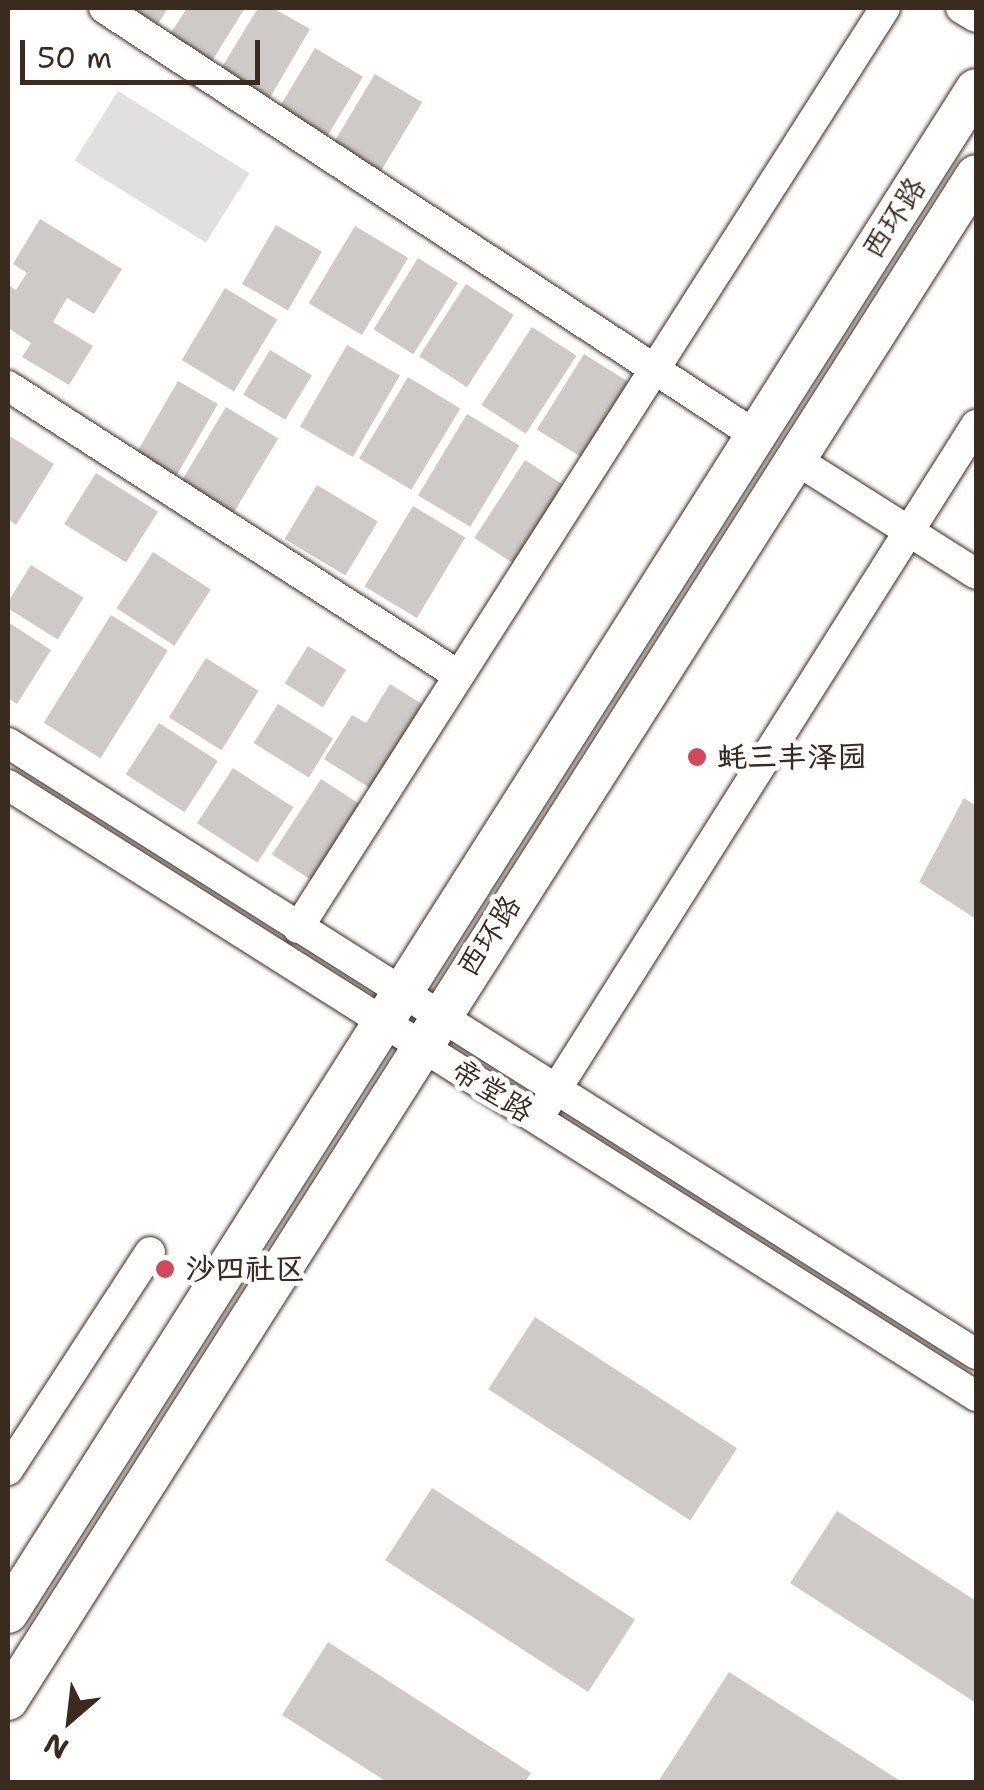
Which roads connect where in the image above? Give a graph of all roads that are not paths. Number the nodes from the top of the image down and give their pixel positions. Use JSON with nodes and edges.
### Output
{"nodes":[{"id":1,"x":104,"y":8,"type":"edge"},
{"id":2,"x":885,"y":8,"type":"edge"},
{"id":3,"x":961,"y":8,"type":"edge"},
{"id":4,"x":976,"y":18,"type":"edge"},
{"id":5,"x":976,"y":90,"type":"edge"},
{"id":6,"x":976,"y":175,"type":"edge"},
{"id":7,"x":652,"y":367,"type":"junction"},
{"id":8,"x":8,"y":386,"type":"edge"},
{"id":9,"x":976,"y":425,"type":"edge"},
{"id":10,"x":756,"y":435,"type":"junction"},
{"id":11,"x":794,"y":459,"type":"junction"},
{"id":12,"x":910,"y":531,"type":"junction"},
{"id":13,"x":976,"y":574,"type":"edge"},
{"id":14,"x":458,"y":675,"type":"junction"},
{"id":15,"x":8,"y":743,"type":"edge"},
{"id":16,"x":8,"y":785,"type":"edge"},
{"id":17,"x":298,"y":928,"type":"junction"},
{"id":18,"x":391,"y":1006,"type":"junction"},
{"id":19,"x":429,"y":1030,"type":"junction"},
{"id":20,"x":556,"y":1089,"type":"junction"},
{"id":21,"x":537,"y":1120,"type":"junction"},
{"id":22,"x":150,"y":1252,"type":"dead end"},
{"id":23,"x":976,"y":1354,"type":"edge"},
{"id":24,"x":976,"y":1396,"type":"edge"},
{"id":25,"x":8,"y":1470,"type":"edge"},
{"id":26,"x":8,"y":1613,"type":"edge"},
{"id":27,"x":8,"y":1700,"type":"edge"}],
"edges":[{"from":1,"to":7,"type":"street"},
{"from":2,"to":7,"type":"street"},
{"from":3,"to":4,"type":"street"},
{"from":5,"to":10,"type":"main road","name":"西环路"},
{"from":6,"to":11,"type":"main road","name":"西环路"},
{"from":7,"to":10,"type":"street"},
{"from":7,"to":14,"type":"street"},
{"from":8,"to":14,"type":"street"},
{"from":9,"to":12,"type":"street"},
{"from":10,"to":18,"type":"main road","name":"西环路"},
{"from":11,"to":12,"type":"street"},
{"from":11,"to":19,"type":"main road","name":"西环路"},
{"from":12,"to":13,"type":"street"},
{"from":12,"to":20,"type":"street"},
{"from":14,"to":17,"type":"street"},
{"from":15,"to":17,"type":"street","name":"帝堂路"},
{"from":16,"to":18,"type":"street","name":"帝堂路"},
{"from":17,"to":18,"type":"street","name":"帝堂路"},
{"from":18,"to":19,"type":"street","name":"帝堂路"},
{"from":18,"to":26,"type":"main road","name":"西环路"},
{"from":19,"to":20,"type":"street","name":"帝堂路"},
{"from":19,"to":21,"type":"street","name":"帝堂路"},
{"from":19,"to":27,"type":"main road","name":"西环路"},
{"from":20,"to":21,"type":"street"},
{"from":20,"to":23,"type":"street","name":"帝堂路"},
{"from":21,"to":24,"type":"street","name":"帝堂路"},
{"from":22,"to":25,"type":"street"}]}
